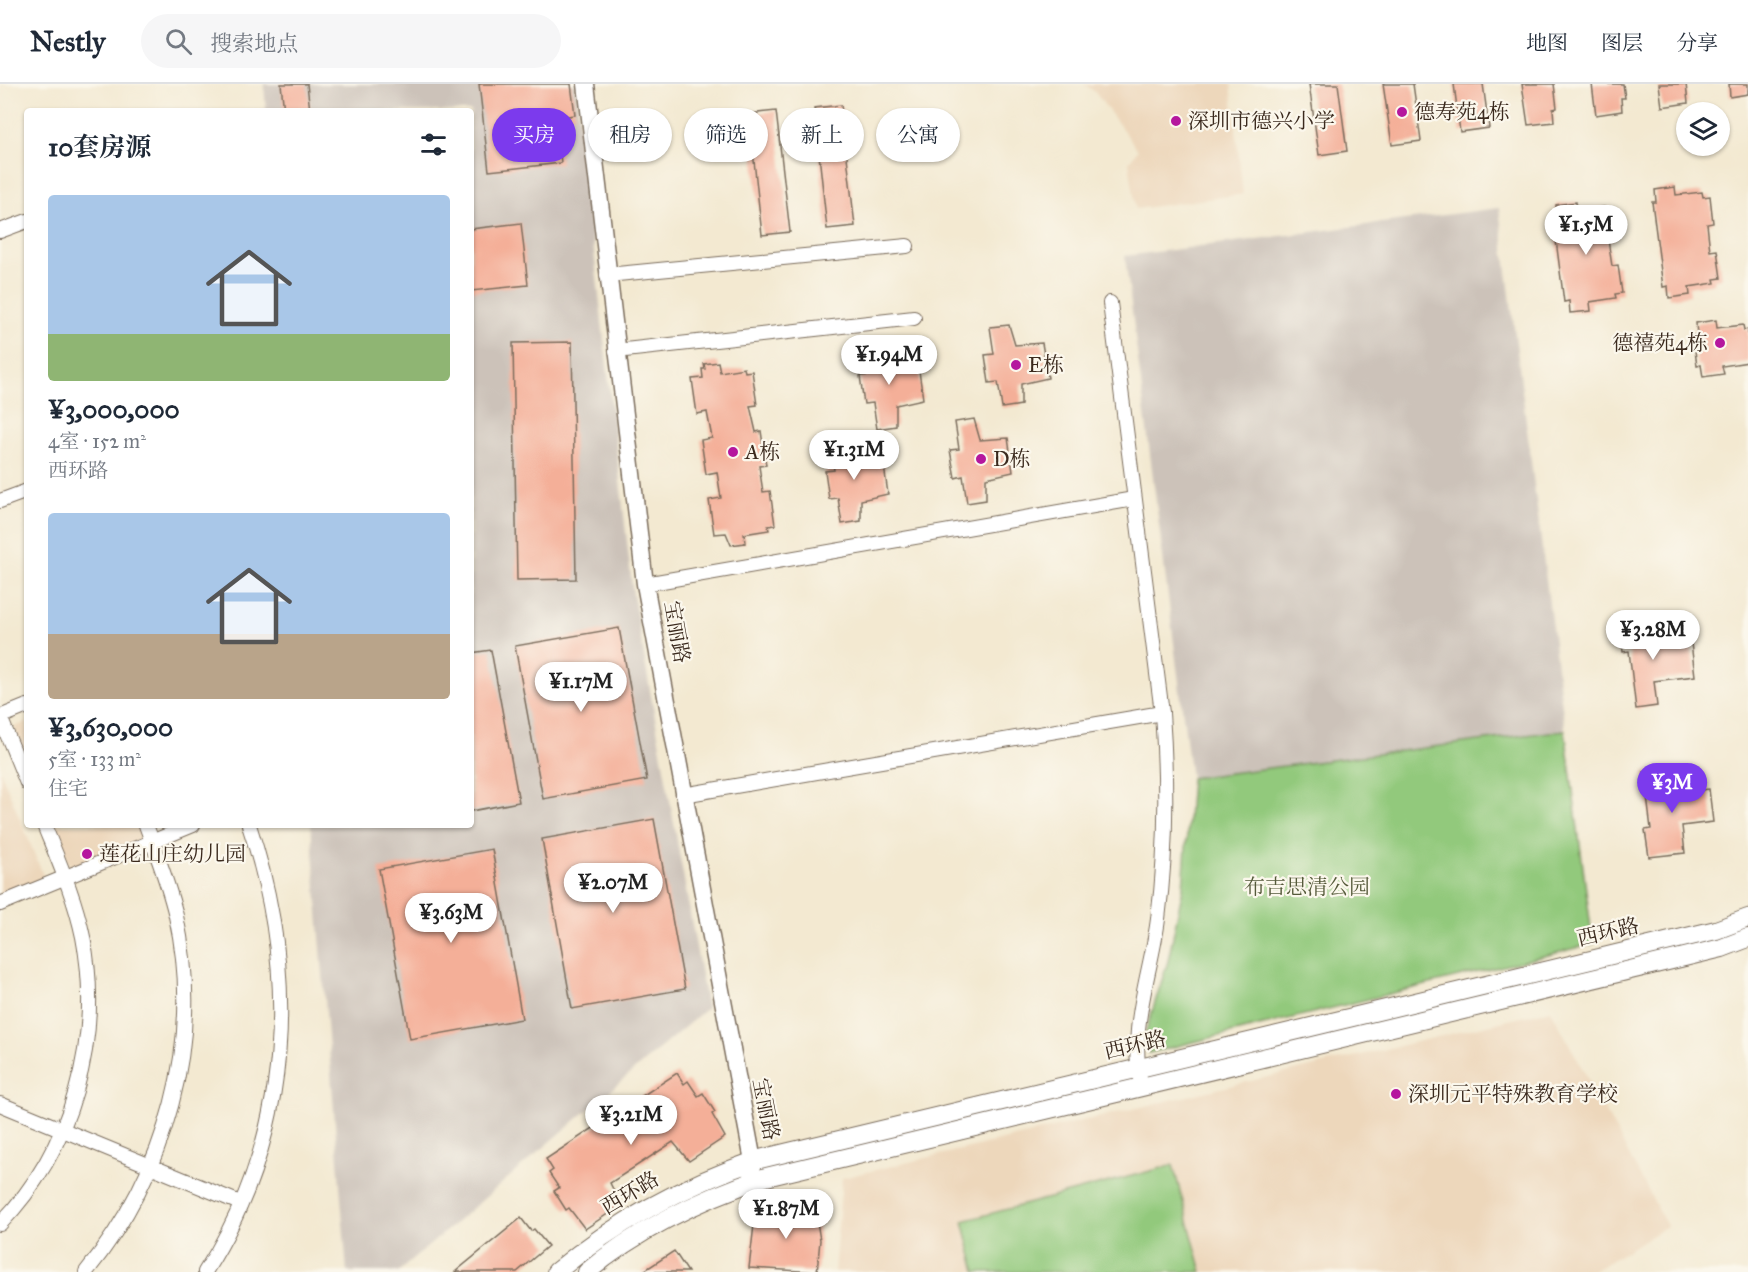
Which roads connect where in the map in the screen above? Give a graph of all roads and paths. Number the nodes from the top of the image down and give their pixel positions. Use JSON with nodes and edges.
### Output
{"nodes":[{"id":1,"x":586,"y":84,"type":"edge"},
{"id":2,"x":24,"y":222,"type":"edge"},
{"id":3,"x":0,"y":231,"type":"edge"},
{"id":4,"x":907,"y":246,"type":"dead end"},
{"id":5,"x":607,"y":275,"type":"junction"},
{"id":6,"x":1110,"y":303,"type":"dead end"},
{"id":7,"x":914,"y":318,"type":"dead end"},
{"id":8,"x":616,"y":351,"type":"junction"},
{"id":9,"x":24,"y":492,"type":"edge"},
{"id":10,"x":1134,"y":499,"type":"junction"},
{"id":11,"x":0,"y":501,"type":"edge"},
{"id":12,"x":645,"y":584,"type":"junction"},
{"id":13,"x":24,"y":707,"type":"edge"},
{"id":14,"x":1162,"y":713,"type":"junction"},
{"id":15,"x":0,"y":717,"type":"edge"},
{"id":16,"x":24,"y":776,"type":"edge"},
{"id":17,"x":683,"y":795,"type":"junction"},
{"id":18,"x":45,"y":828,"type":"edge"},
{"id":19,"x":147,"y":828,"type":"edge"},
{"id":20,"x":186,"y":828,"type":"edge"},
{"id":21,"x":250,"y":828,"type":"edge"},
{"id":22,"x":152,"y":842,"type":"junction"},
{"id":23,"x":66,"y":877,"type":"junction"},
{"id":24,"x":0,"y":904,"type":"edge"},
{"id":25,"x":1748,"y":918,"type":"edge"},
{"id":26,"x":1748,"y":938,"type":"edge"},
{"id":27,"x":1137,"y":1068,"type":"junction"},
{"id":28,"x":1142,"y":1087,"type":"junction"},
{"id":29,"x":0,"y":1104,"type":"edge"},
{"id":30,"x":62,"y":1130,"type":"junction"},
{"id":31,"x":753,"y":1161,"type":"junction"},
{"id":32,"x":151,"y":1166,"type":"junction"},
{"id":33,"x":751,"y":1182,"type":"junction"},
{"id":34,"x":240,"y":1203,"type":"junction"},
{"id":35,"x":0,"y":1224,"type":"edge"},
{"id":36,"x":86,"y":1272,"type":"edge"},
{"id":37,"x":205,"y":1272,"type":"edge"},
{"id":38,"x":556,"y":1272,"type":"edge"},
{"id":39,"x":586,"y":1272,"type":"edge"}],
"edges":[{"from":1,"to":5,"type":"street","name":"宝丽路"},
{"from":2,"to":3,"type":"street"},
{"from":4,"to":5,"type":"street"},
{"from":5,"to":8,"type":"street","name":"宝丽路"},
{"from":6,"to":10,"type":"street"},
{"from":7,"to":8,"type":"street"},
{"from":8,"to":12,"type":"street","name":"宝丽路"},
{"from":9,"to":11,"type":"street"},
{"from":10,"to":12,"type":"street"},
{"from":10,"to":14,"type":"street"},
{"from":12,"to":17,"type":"street","name":"宝丽路"},
{"from":13,"to":15,"type":"street"},
{"from":14,"to":17,"type":"street"},
{"from":14,"to":27,"type":"street"},
{"from":15,"to":16,"type":"street"},
{"from":17,"to":31,"type":"street","name":"宝丽路"},
{"from":18,"to":23,"type":"street"},
{"from":19,"to":22,"type":"street"},
{"from":20,"to":22,"type":"street"},
{"from":21,"to":34,"type":"street"},
{"from":22,"to":23,"type":"street"},
{"from":22,"to":32,"type":"street"},
{"from":23,"to":24,"type":"street"},
{"from":23,"to":30,"type":"street"},
{"from":25,"to":27,"type":"main road","name":"西环路"},
{"from":26,"to":28,"type":"main road","name":"西环路"},
{"from":27,"to":28,"type":"street"},
{"from":27,"to":31,"type":"main road","name":"西环路"},
{"from":28,"to":33,"type":"main road","name":"西环路"},
{"from":29,"to":30,"type":"street"},
{"from":30,"to":32,"type":"street"},
{"from":30,"to":35,"type":"street"},
{"from":31,"to":33,"type":"street","name":"宝丽路"},
{"from":31,"to":38,"type":"main road","name":"西环路"},
{"from":32,"to":34,"type":"street"},
{"from":32,"to":36,"type":"street"},
{"from":33,"to":39,"type":"main road","name":"西环路"},
{"from":34,"to":37,"type":"street"}]}
